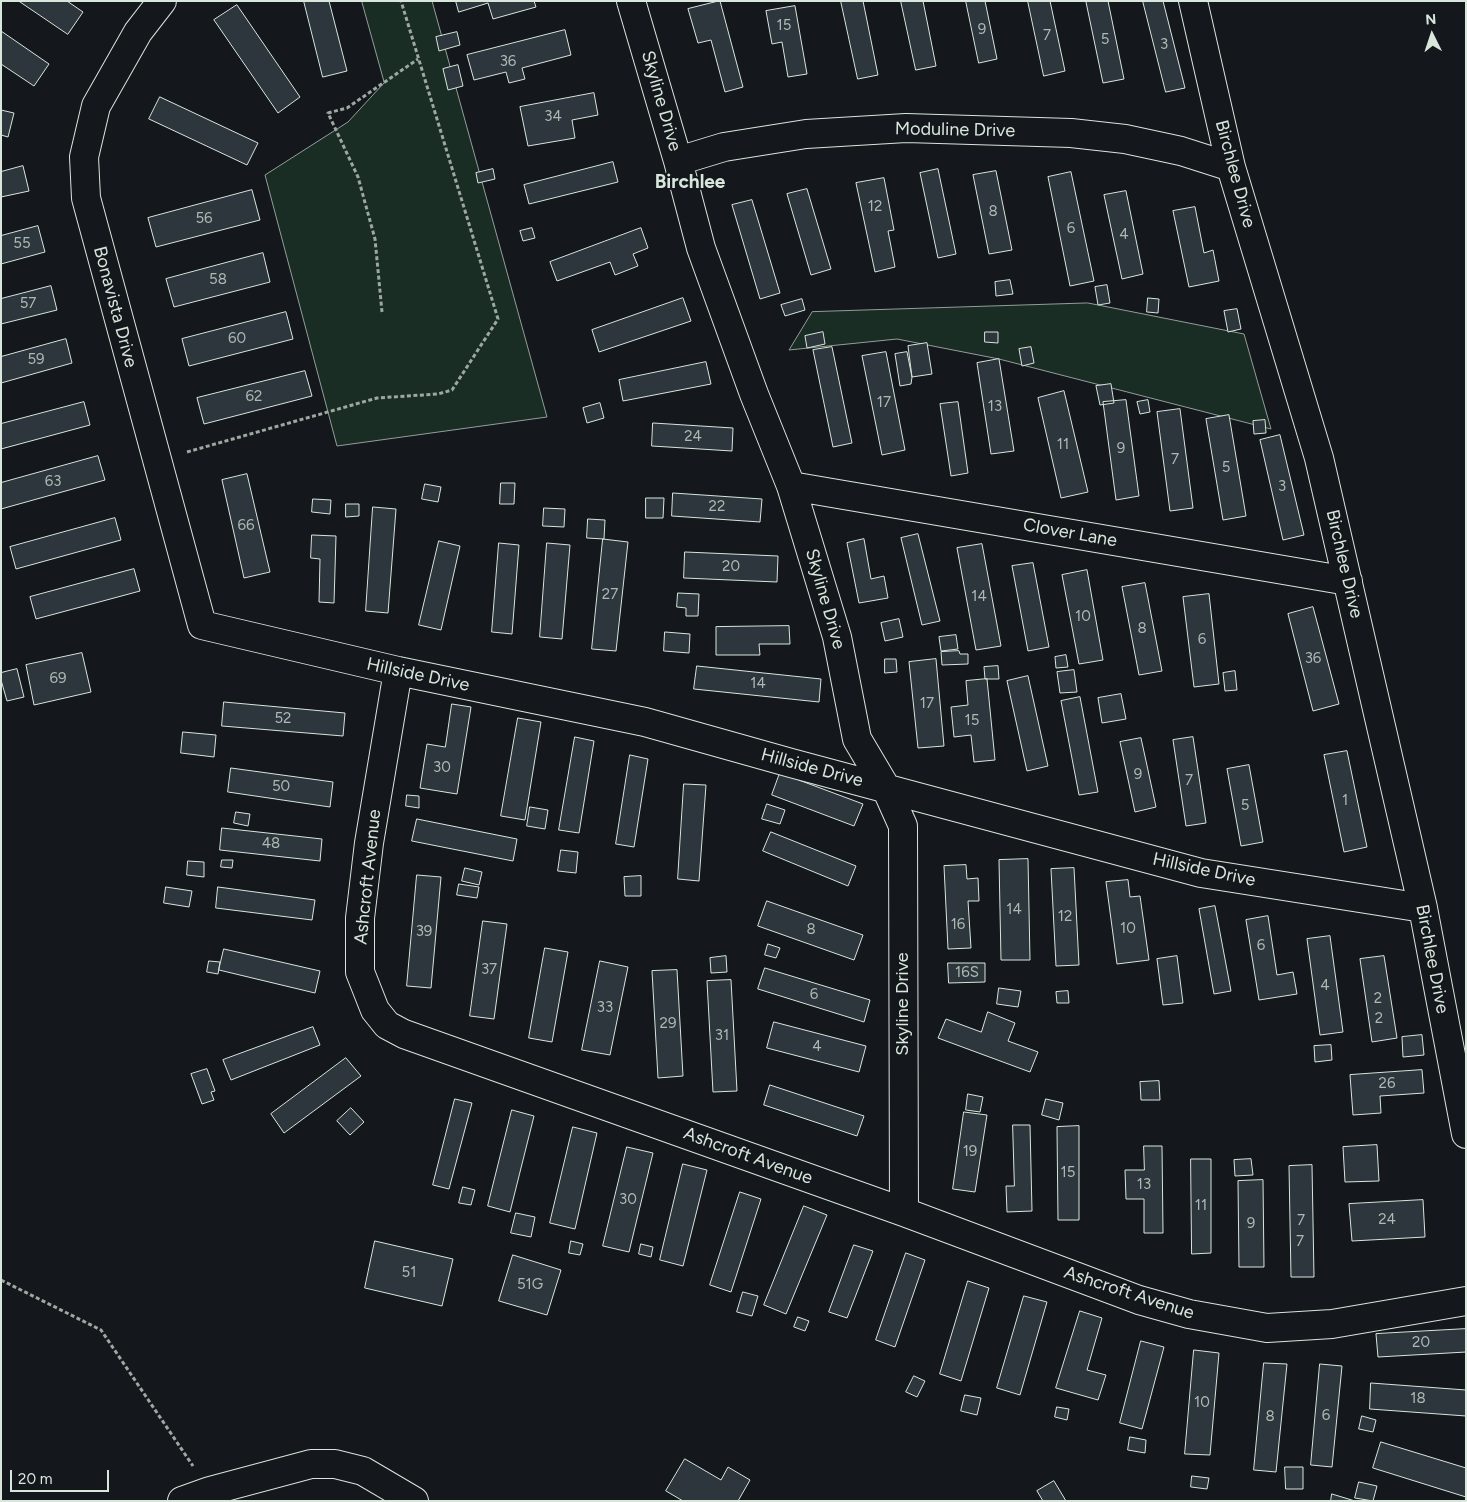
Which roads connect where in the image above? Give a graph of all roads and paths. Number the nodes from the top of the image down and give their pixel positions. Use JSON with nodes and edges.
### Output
{"nodes":[{"id":1,"x":162,"y":1,"type":"edge"},
{"id":2,"x":401,"y":1,"type":"edge"},
{"id":3,"x":632,"y":1,"type":"edge"},
{"id":4,"x":1193,"y":1,"type":"edge"},
{"id":5,"x":418,"y":59,"type":"junction"},
{"id":6,"x":678,"y":161,"type":"junction"},
{"id":7,"x":1231,"y":167,"type":"junction"},
{"id":8,"x":382,"y":312,"type":"dead end"},
{"id":9,"x":157,"y":460,"type":"junction"},
{"id":10,"x":792,"y":486,"type":"junction"},
{"id":11,"x":1348,"y":581,"type":"junction"},
{"id":12,"x":202,"y":625,"type":"joint"},
{"id":13,"x":398,"y":671,"type":"junction"},
{"id":14,"x":886,"y":788,"type":"junction"},
{"id":15,"x":1423,"y":908,"type":"junction"},
{"id":16,"x":1466,"y":1134,"type":"edge"},
{"id":17,"x":904,"y":1212,"type":"junction"},
{"id":18,"x":1,"y":1280,"type":"edge"},
{"id":19,"x":1466,"y":1301,"type":"edge"},
{"id":20,"x":210,"y":1491,"type":"junction"},
{"id":21,"x":182,"y":1501,"type":"edge"},
{"id":22,"x":414,"y":1501,"type":"edge"}],
"edges":[{"from":1,"to":9,"type":"street","name":"Bonavista Drive"},
{"from":2,"to":5,"type":"path"},
{"from":3,"to":6,"type":"street","name":"Skyline Drive"},
{"from":4,"to":7,"type":"street","name":"Birchlee Drive"},
{"from":5,"to":8,"type":"path"},
{"from":5,"to":9,"type":"path"},
{"from":6,"to":7,"type":"street","name":"Moduline Drive"},
{"from":6,"to":10,"type":"street","name":"Skyline Drive"},
{"from":7,"to":11,"type":"street","name":"Birchlee Drive"},
{"from":9,"to":12,"type":"street","name":"Bonavista Drive"},
{"from":10,"to":11,"type":"street","name":"Clover Lane"},
{"from":10,"to":14,"type":"street","name":"Skyline Drive"},
{"from":11,"to":15,"type":"street","name":"Birchlee Drive"},
{"from":12,"to":13,"type":"street","name":"Hillside Drive"},
{"from":13,"to":14,"type":"street","name":"Hillside Drive"},
{"from":13,"to":17,"type":"street","name":"Ashcroft Avenue"},
{"from":14,"to":15,"type":"street","name":"Hillside Drive"},
{"from":14,"to":17,"type":"street","name":"Skyline Drive"},
{"from":15,"to":16,"type":"street","name":"Birchlee Drive"},
{"from":17,"to":19,"type":"street","name":"Ashcroft Avenue"},
{"from":18,"to":20,"type":"path"},
{"from":20,"to":21,"type":"street"},
{"from":20,"to":22,"type":"street"}]}
